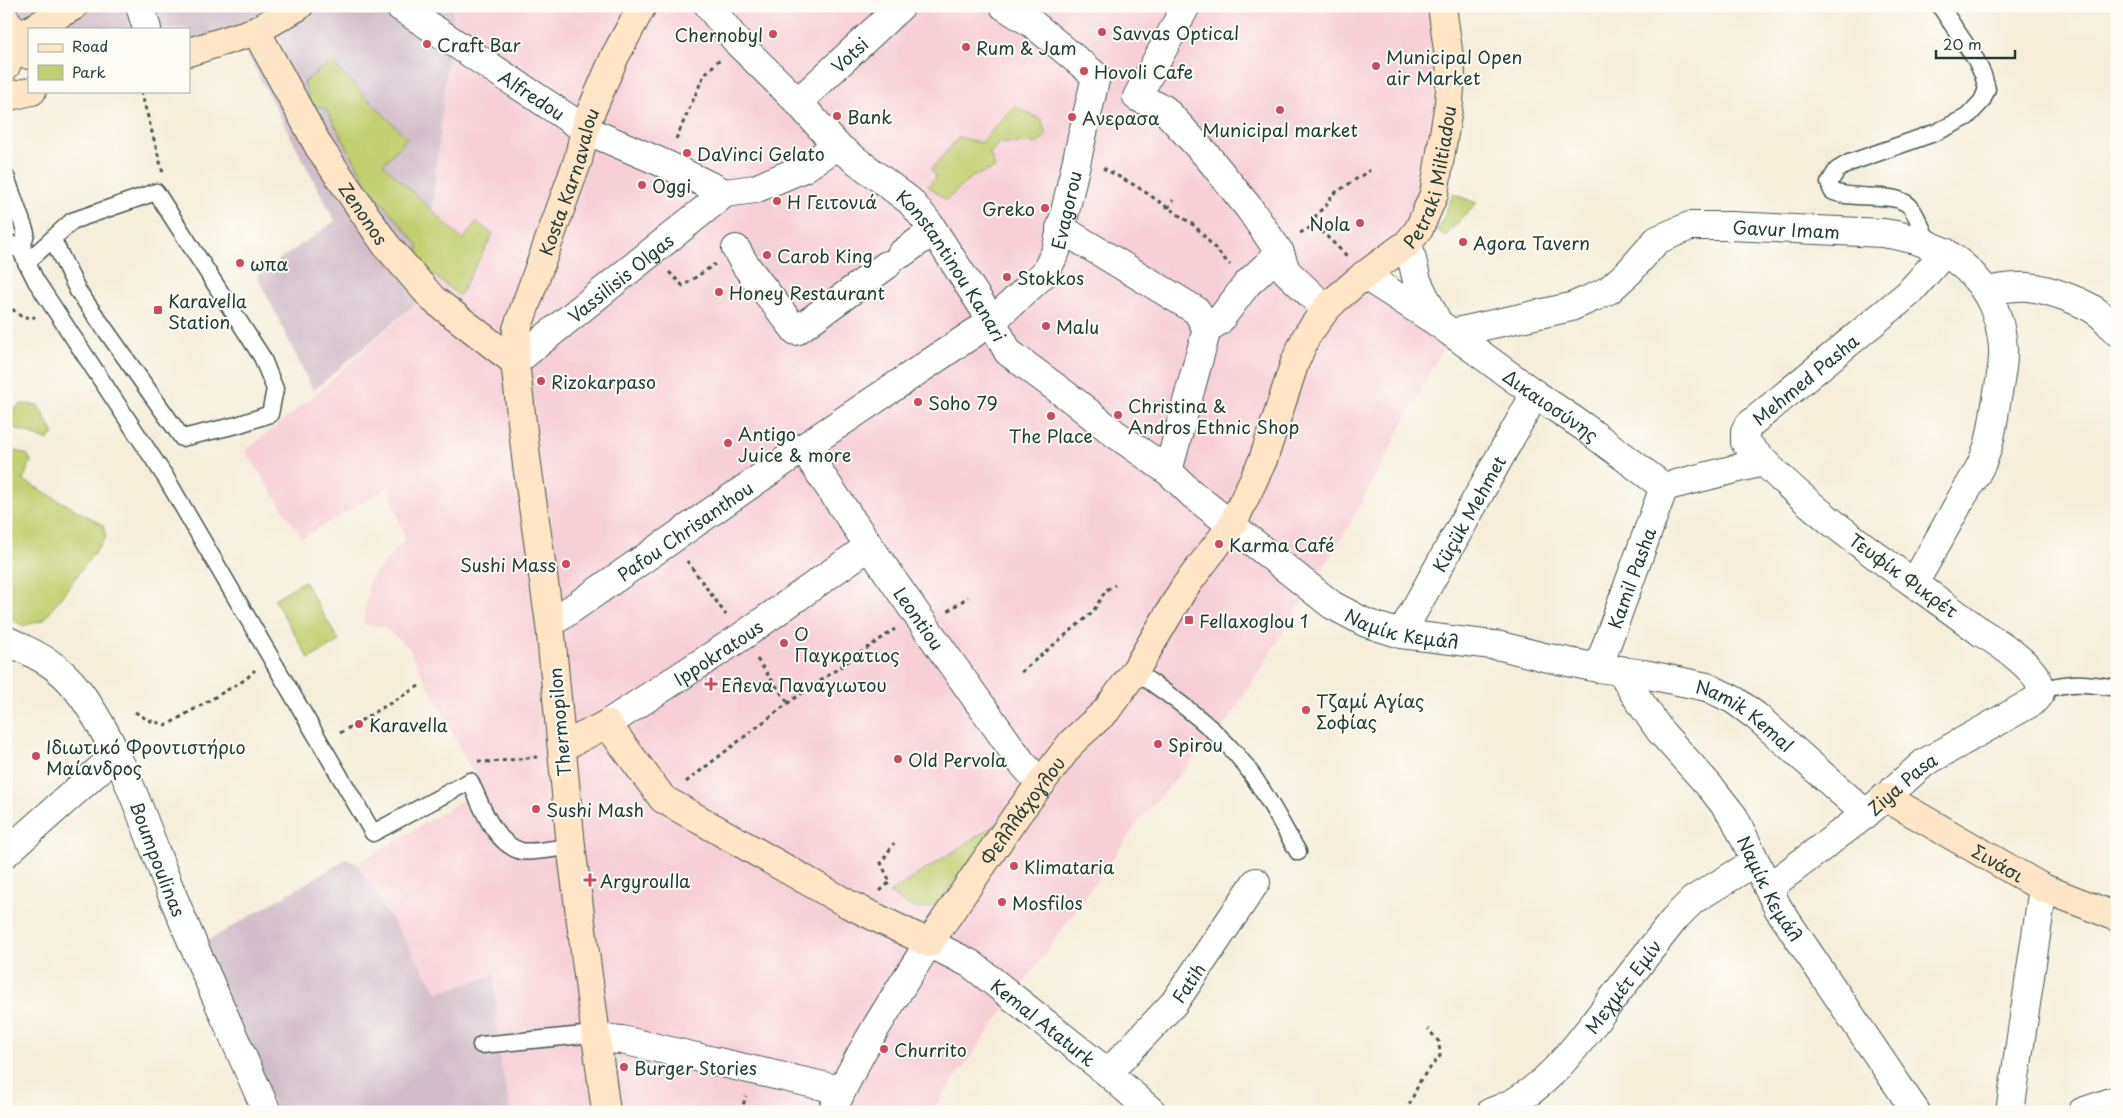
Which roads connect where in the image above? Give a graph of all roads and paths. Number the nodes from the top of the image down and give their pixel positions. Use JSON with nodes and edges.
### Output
{"nodes":[{"id":1,"x":74,"y":6,"type":"edge"},
{"id":2,"x":140,"y":6,"type":"edge"},
{"id":3,"x":279,"y":6,"type":"edge"},
{"id":4,"x":299,"y":6,"type":"edge"},
{"id":5,"x":399,"y":6,"type":"edge"},
{"id":6,"x":642,"y":6,"type":"edge"},
{"id":7,"x":709,"y":6,"type":"edge"},
{"id":8,"x":901,"y":6,"type":"edge"},
{"id":9,"x":1004,"y":6,"type":"edge"},
{"id":10,"x":1186,"y":6,"type":"edge"},
{"id":11,"x":1442,"y":6,"type":"edge"},
{"id":12,"x":1940,"y":6,"type":"edge"},
{"id":13,"x":1033,"y":15,"type":"edge"},
{"id":14,"x":34,"y":28,"type":"edge"},
{"id":15,"x":147,"y":28,"type":"edge"},
{"id":16,"x":256,"y":31,"type":"junction"},
{"id":17,"x":23,"y":34,"type":"edge"},
{"id":18,"x":738,"y":43,"type":"junction"},
{"id":19,"x":190,"y":45,"type":"edge"},
{"id":20,"x":190,"y":52,"type":"edge"},
{"id":21,"x":6,"y":66,"type":"edge"},
{"id":22,"x":28,"y":92,"type":"edge"},
{"id":23,"x":141,"y":92,"type":"edge"},
{"id":24,"x":6,"y":97,"type":"edge"},
{"id":25,"x":798,"y":102,"type":"junction"},
{"id":26,"x":586,"y":130,"type":"junction"},
{"id":27,"x":837,"y":146,"type":"junction"},
{"id":28,"x":1077,"y":154,"type":"junction"},
{"id":29,"x":665,"y":164,"type":"junction"},
{"id":30,"x":1370,"y":170,"type":"dead end"},
{"id":31,"x":6,"y":177,"type":"edge"},
{"id":32,"x":165,"y":180,"type":"dead end"},
{"id":33,"x":724,"y":193,"type":"junction"},
{"id":34,"x":1173,"y":200,"type":"dead end"},
{"id":35,"x":1168,"y":208,"type":"junction"},
{"id":36,"x":1315,"y":225,"type":"junction"},
{"id":37,"x":1060,"y":228,"type":"junction"},
{"id":38,"x":933,"y":231,"type":"junction"},
{"id":39,"x":53,"y":240,"type":"junction"},
{"id":40,"x":6,"y":241,"type":"edge"},
{"id":41,"x":1408,"y":243,"type":"junction"},
{"id":42,"x":1937,"y":248,"type":"junction"},
{"id":43,"x":736,"y":249,"type":"joint"},
{"id":44,"x":1278,"y":250,"type":"junction"},
{"id":45,"x":653,"y":252,"type":"junction"},
{"id":46,"x":24,"y":257,"type":"junction"},
{"id":47,"x":1363,"y":276,"type":"junction"},
{"id":48,"x":1247,"y":284,"type":"junction"},
{"id":49,"x":1985,"y":291,"type":"junction"},
{"id":50,"x":1326,"y":309,"type":"junction"},
{"id":51,"x":992,"y":321,"type":"junction"},
{"id":52,"x":1445,"y":328,"type":"junction"},
{"id":53,"x":1207,"y":329,"type":"junction"},
{"id":54,"x":2117,"y":332,"type":"edge"},
{"id":55,"x":515,"y":362,"type":"junction"},
{"id":56,"x":1535,"y":394,"type":"junction"},
{"id":57,"x":803,"y":448,"type":"junction"},
{"id":58,"x":1763,"y":462,"type":"junction"},
{"id":59,"x":1168,"y":471,"type":"junction"},
{"id":60,"x":1664,"y":487,"type":"junction"},
{"id":61,"x":1232,"y":525,"type":"junction"},
{"id":62,"x":672,"y":541,"type":"junction"},
{"id":63,"x":868,"y":547,"type":"junction"},
{"id":64,"x":1915,"y":582,"type":"junction"},
{"id":65,"x":1115,"y":584,"type":"dead end"},
{"id":66,"x":916,"y":614,"type":"junction"},
{"id":67,"x":550,"y":624,"type":"junction"},
{"id":68,"x":1401,"y":634,"type":"junction"},
{"id":69,"x":742,"y":637,"type":"junction"},
{"id":70,"x":6,"y":640,"type":"edge"},
{"id":71,"x":269,"y":656,"type":"junction"},
{"id":72,"x":1610,"y":669,"type":"junction"},
{"id":73,"x":1135,"y":670,"type":"junction"},
{"id":74,"x":1021,"y":672,"type":"dead end"},
{"id":75,"x":418,"y":686,"type":"dead end"},
{"id":76,"x":2117,"y":688,"type":"edge"},
{"id":77,"x":2041,"y":690,"type":"junction"},
{"id":78,"x":788,"y":703,"type":"junction"},
{"id":79,"x":135,"y":712,"type":"dead end"},
{"id":80,"x":607,"y":724,"type":"junction"},
{"id":81,"x":338,"y":734,"type":"dead end"},
{"id":82,"x":562,"y":751,"type":"junction"},
{"id":83,"x":116,"y":754,"type":"junction"},
{"id":84,"x":475,"y":761,"type":"dead end"},
{"id":85,"x":1041,"y":784,"type":"junction"},
{"id":86,"x":663,"y":799,"type":"junction"},
{"id":87,"x":1876,"y":805,"type":"junction"},
{"id":88,"x":894,"y":843,"type":"dead end"},
{"id":89,"x":571,"y":846,"type":"junction"},
{"id":90,"x":1298,"y":852,"type":"dead end"},
{"id":91,"x":6,"y":853,"type":"edge"},
{"id":92,"x":1756,"y":862,"type":"junction"},
{"id":93,"x":890,"y":882,"type":"dead end"},
{"id":94,"x":1256,"y":882,"type":"dead end"},
{"id":95,"x":1768,"y":888,"type":"junction"},
{"id":96,"x":2043,"y":888,"type":"junction"},
{"id":97,"x":2117,"y":917,"type":"edge"},
{"id":98,"x":929,"y":943,"type":"junction"},
{"id":99,"x":1428,"y":1030,"type":"dead end"},
{"id":100,"x":594,"y":1036,"type":"junction"},
{"id":101,"x":481,"y":1045,"type":"dead end"},
{"id":102,"x":1108,"y":1073,"type":"junction"},
{"id":103,"x":2117,"y":1100,"type":"edge"},
{"id":104,"x":837,"y":1101,"type":"edge"},
{"id":105,"x":267,"y":1112,"type":"edge"},
{"id":106,"x":606,"y":1112,"type":"edge"},
{"id":107,"x":1152,"y":1112,"type":"edge"},
{"id":108,"x":1406,"y":1112,"type":"edge"},
{"id":109,"x":1491,"y":1112,"type":"edge"},
{"id":110,"x":1916,"y":1112,"type":"edge"},
{"id":111,"x":2010,"y":1112,"type":"edge"},
{"id":112,"x":2082,"y":1112,"type":"edge"}],
"edges":[{"from":1,"to":14,"type":"street"},
{"from":2,"to":15,"type":"street"},
{"from":3,"to":19,"type":"street"},
{"from":4,"to":16,"type":"street"},
{"from":5,"to":26,"type":"street","name":"Alfredou"},
{"from":6,"to":26,"type":"street","name":"Kosta Karnavalou"},
{"from":7,"to":18,"type":"street","name":"Konstantinou Kanari"},
{"from":8,"to":25,"type":"street","name":"Votsi"},
{"from":9,"to":13,"type":"street"},
{"from":10,"to":44,"type":"street"},
{"from":11,"to":41,"type":"street","name":"Petraki Miltiadou"},
{"from":12,"to":42,"type":"lane"},
{"from":13,"to":28,"type":"street","name":"Evagorou"},
{"from":16,"to":20,"type":"street"},
{"from":16,"to":55,"type":"street","name":"Zenonos"},
{"from":17,"to":21,"type":"street"},
{"from":18,"to":25,"type":"street","name":"Konstantinou Kanari"},
{"from":18,"to":29,"type":"path"},
{"from":22,"to":24,"type":"street"},
{"from":23,"to":32,"type":"path"},
{"from":25,"to":27,"type":"street","name":"Konstantinou Kanari"},
{"from":26,"to":29,"type":"street","name":"Alfredou"},
{"from":26,"to":55,"type":"street","name":"Kosta Karnavalou"},
{"from":27,"to":33,"type":"street"},
{"from":27,"to":38,"type":"street","name":"Konstantinou Kanari"},
{"from":28,"to":35,"type":"path"},
{"from":28,"to":37,"type":"street","name":"Evagorou"},
{"from":29,"to":33,"type":"street","name":"Alfredou"},
{"from":30,"to":36,"type":"path"},
{"from":31,"to":46,"type":"lane"},
{"from":33,"to":45,"type":"street","name":"Vassilisis Olgas"},
{"from":34,"to":35,"type":"path"},
{"from":35,"to":48,"type":"path"},
{"from":36,"to":44,"type":"path"},
{"from":36,"to":47,"type":"path"},
{"from":37,"to":51,"type":"street","name":"Evagorou"},
{"from":37,"to":53,"type":"street"},
{"from":38,"to":43,"type":"street"},
{"from":38,"to":51,"type":"street","name":"Konstantinou Kanari"},
{"from":39,"to":39,"type":"lane"},
{"from":39,"to":46,"type":"lane"},
{"from":40,"to":46,"type":"lane"},
{"from":41,"to":47,"type":"street","name":"Petraki Miltiadou"},
{"from":41,"to":52,"type":"street","name":"Δικαιοσύνης"},
{"from":42,"to":49,"type":"street","name":"Gavur Imam"},
{"from":42,"to":52,"type":"street","name":"Gavur Imam"},
{"from":42,"to":58,"type":"street","name":"Mehmed Pasha"},
{"from":43,"to":45,"type":"path"},
{"from":44,"to":48,"type":"street"},
{"from":44,"to":50,"type":"street"},
{"from":45,"to":55,"type":"street","name":"Vassilisis Olgas"},
{"from":46,"to":71,"type":"lane"},
{"from":47,"to":50,"type":"street","name":"Petraki Miltiadou"},
{"from":47,"to":52,"type":"street","name":"Δικαιοσύνης"},
{"from":48,"to":53,"type":"street"},
{"from":49,"to":54,"type":"street"},
{"from":49,"to":64,"type":"street","name":"Gavur Imam"},
{"from":50,"to":61,"type":"street","name":"Petraki Miltiadou"},
{"from":51,"to":57,"type":"street","name":"Pafou Chrisanthou"},
{"from":51,"to":59,"type":"street","name":"Konstantinou Kanari"},
{"from":52,"to":56,"type":"street","name":"Δικαιοσύνης"},
{"from":53,"to":59,"type":"street"},
{"from":55,"to":67,"type":"street","name":"Thermopilon"},
{"from":56,"to":60,"type":"street","name":"Δικαιοσύνης"},
{"from":56,"to":68,"type":"street","name":"Küçük Mehmet"},
{"from":57,"to":62,"type":"street","name":"Pafou Chrisanthou"},
{"from":57,"to":63,"type":"street","name":"Leontiou"},
{"from":58,"to":60,"type":"street"},
{"from":58,"to":64,"type":"street","name":"Τευφίκ Φικρέτ"},
{"from":59,"to":61,"type":"street","name":"Konstantinou Kanari"},
{"from":60,"to":72,"type":"street","name":"Kamil Pasha"},
{"from":61,"to":68,"type":"street","name":"Ναμίκ Κεμάλ"},
{"from":61,"to":73,"type":"street","name":"Φελλλάχογλου"},
{"from":62,"to":67,"type":"street","name":"Pafou Chrisanthou"},
{"from":62,"to":69,"type":"path"},
{"from":63,"to":66,"type":"street","name":"Leontiou"},
{"from":63,"to":69,"type":"street","name":"Ippokratous"},
{"from":64,"to":77,"type":"street","name":"Τευφίκ Φικρέτ"},
{"from":65,"to":74,"type":"path"},
{"from":66,"to":78,"type":"path"},
{"from":66,"to":85,"type":"street","name":"Leontiou"},
{"from":67,"to":82,"type":"street","name":"Thermopilon"},
{"from":68,"to":72,"type":"street","name":"Ναμίκ Κεμάλ"},
{"from":69,"to":78,"type":"path"},
{"from":69,"to":80,"type":"street","name":"Ippokratous"},
{"from":70,"to":83,"type":"street","name":"Boumpoulinas"},
{"from":71,"to":79,"type":"path"},
{"from":71,"to":89,"type":"lane"},
{"from":72,"to":87,"type":"street","name":"Namik Kemal"},
{"from":72,"to":92,"type":"street","name":"Ναμίκ Κεμάλ"},
{"from":73,"to":85,"type":"street","name":"Φελλλάχογλου"},
{"from":73,"to":90,"type":"lane"},
{"from":75,"to":81,"type":"path"},
{"from":76,"to":77,"type":"lane"},
{"from":77,"to":87,"type":"street","name":"Ziya Pasa"},
{"from":78,"to":86,"type":"path"},
{"from":80,"to":82,"type":"street","name":"Ippokratous"},
{"from":80,"to":86,"type":"street"},
{"from":82,"to":84,"type":"path"},
{"from":82,"to":89,"type":"street","name":"Thermopilon"},
{"from":83,"to":91,"type":"street"},
{"from":83,"to":105,"type":"street","name":"Boumpoulinas"},
{"from":85,"to":98,"type":"street","name":"Φελλλάχογλου"},
{"from":86,"to":98,"type":"street"},
{"from":87,"to":95,"type":"street","name":"Ziya Pasa"},
{"from":87,"to":96,"type":"street","name":"Σινάσι"},
{"from":88,"to":93,"type":"path"},
{"from":89,"to":100,"type":"street","name":"Thermopilon"},
{"from":92,"to":95,"type":"street","name":"Ναμίκ Κεμάλ"},
{"from":92,"to":109,"type":"street","name":"Μεχμέτ Εμίν"},
{"from":94,"to":102,"type":"street","name":"Fatih"},
{"from":95,"to":110,"type":"street","name":"Ναμίκ Κεμάλ"},
{"from":96,"to":97,"type":"street","name":"Σινάσι"},
{"from":96,"to":111,"type":"street"},
{"from":98,"to":102,"type":"street","name":"Kemal Ataturk"},
{"from":98,"to":104,"type":"street","name":"Φελλλάχογλου"},
{"from":99,"to":108,"type":"path"},
{"from":100,"to":101,"type":"lane"},
{"from":100,"to":104,"type":"street"},
{"from":100,"to":106,"type":"street","name":"Thermopilon"},
{"from":102,"to":107,"type":"street","name":"Kemal Ataturk"},
{"from":103,"to":112,"type":"street"}]}
